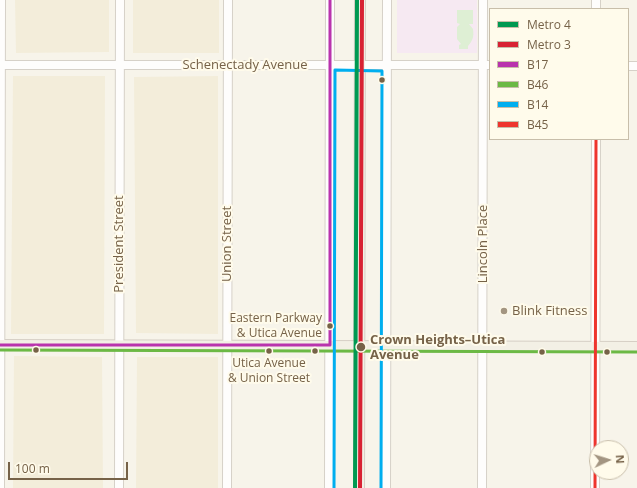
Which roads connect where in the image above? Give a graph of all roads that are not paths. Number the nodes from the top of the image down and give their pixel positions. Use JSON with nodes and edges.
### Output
{"nodes":[{"id":1,"x":1,"y":0,"type":"edge"},
{"id":2,"x":120,"y":0,"type":"edge"},
{"id":3,"x":228,"y":0,"type":"edge"},
{"id":4,"x":330,"y":0,"type":"edge"},
{"id":5,"x":360,"y":0,"type":"edge"},
{"id":6,"x":387,"y":0,"type":"edge"},
{"id":7,"x":483,"y":0,"type":"edge"},
{"id":8,"x":120,"y":64,"type":"junction"},
{"id":9,"x":0,"y":65,"type":"edge"},
{"id":10,"x":228,"y":65,"type":"junction"},
{"id":11,"x":330,"y":65,"type":"junction"},
{"id":12,"x":360,"y":65,"type":"junction"},
{"id":13,"x":487,"y":65,"type":"edge"},
{"id":14,"x":386,"y":66,"type":"junction"},
{"id":15,"x":596,"y":140,"type":"edge"},
{"id":16,"x":0,"y":345,"type":"edge"},
{"id":17,"x":330,"y":345,"type":"junction"},
{"id":18,"x":119,"y":346,"type":"junction"},
{"id":19,"x":227,"y":346,"type":"junction"},
{"id":20,"x":359,"y":346,"type":"junction"},
{"id":21,"x":385,"y":346,"type":"junction"},
{"id":22,"x":482,"y":346,"type":"junction"},
{"id":23,"x":595,"y":347,"type":"junction"},
{"id":24,"x":637,"y":347,"type":"edge"},
{"id":25,"x":0,"y":488,"type":"edge"},
{"id":26,"x":119,"y":488,"type":"edge"},
{"id":27,"x":227,"y":488,"type":"edge"},
{"id":28,"x":329,"y":488,"type":"edge"},
{"id":29,"x":359,"y":488,"type":"edge"},
{"id":30,"x":386,"y":488,"type":"edge"},
{"id":31,"x":482,"y":488,"type":"edge"},
{"id":32,"x":595,"y":488,"type":"edge"}],
"edges":[{"from":1,"to":9,"type":"street"},
{"from":2,"to":8,"type":"street","name":"President Street"},
{"from":3,"to":10,"type":"street","name":"Union Street"},
{"from":4,"to":11,"type":"street"},
{"from":5,"to":12,"type":"main road"},
{"from":6,"to":14,"type":"street"},
{"from":7,"to":13,"type":"street","name":"Lincoln Place"},
{"from":8,"to":9,"type":"street","name":"Schenectady Avenue"},
{"from":8,"to":10,"type":"street","name":"Schenectady Avenue"},
{"from":8,"to":18,"type":"street","name":"President Street"},
{"from":9,"to":16,"type":"street"},
{"from":10,"to":11,"type":"street","name":"Schenectady Avenue"},
{"from":10,"to":19,"type":"street","name":"Union Street"},
{"from":11,"to":12,"type":"street","name":"Schenectady Avenue"},
{"from":11,"to":17,"type":"street"},
{"from":12,"to":14,"type":"street","name":"Schenectady Avenue"},
{"from":12,"to":20,"type":"main road"},
{"from":13,"to":14,"type":"street","name":"Schenectady Avenue"},
{"from":13,"to":22,"type":"street","name":"Lincoln Place"},
{"from":14,"to":21,"type":"street"},
{"from":15,"to":23,"type":"street"},
{"from":16,"to":18,"type":"main road"},
{"from":16,"to":25,"type":"street"},
{"from":17,"to":19,"type":"main road"},
{"from":17,"to":20,"type":"main road"},
{"from":17,"to":28,"type":"street"},
{"from":18,"to":19,"type":"main road"},
{"from":18,"to":26,"type":"street","name":"President Street"},
{"from":19,"to":27,"type":"street","name":"Union Street"},
{"from":20,"to":21,"type":"main road"},
{"from":20,"to":29,"type":"main road"},
{"from":21,"to":22,"type":"main road"},
{"from":21,"to":30,"type":"street"},
{"from":22,"to":23,"type":"main road"},
{"from":22,"to":31,"type":"street","name":"Lincoln Place"},
{"from":23,"to":24,"type":"main road"},
{"from":23,"to":32,"type":"street"}]}
